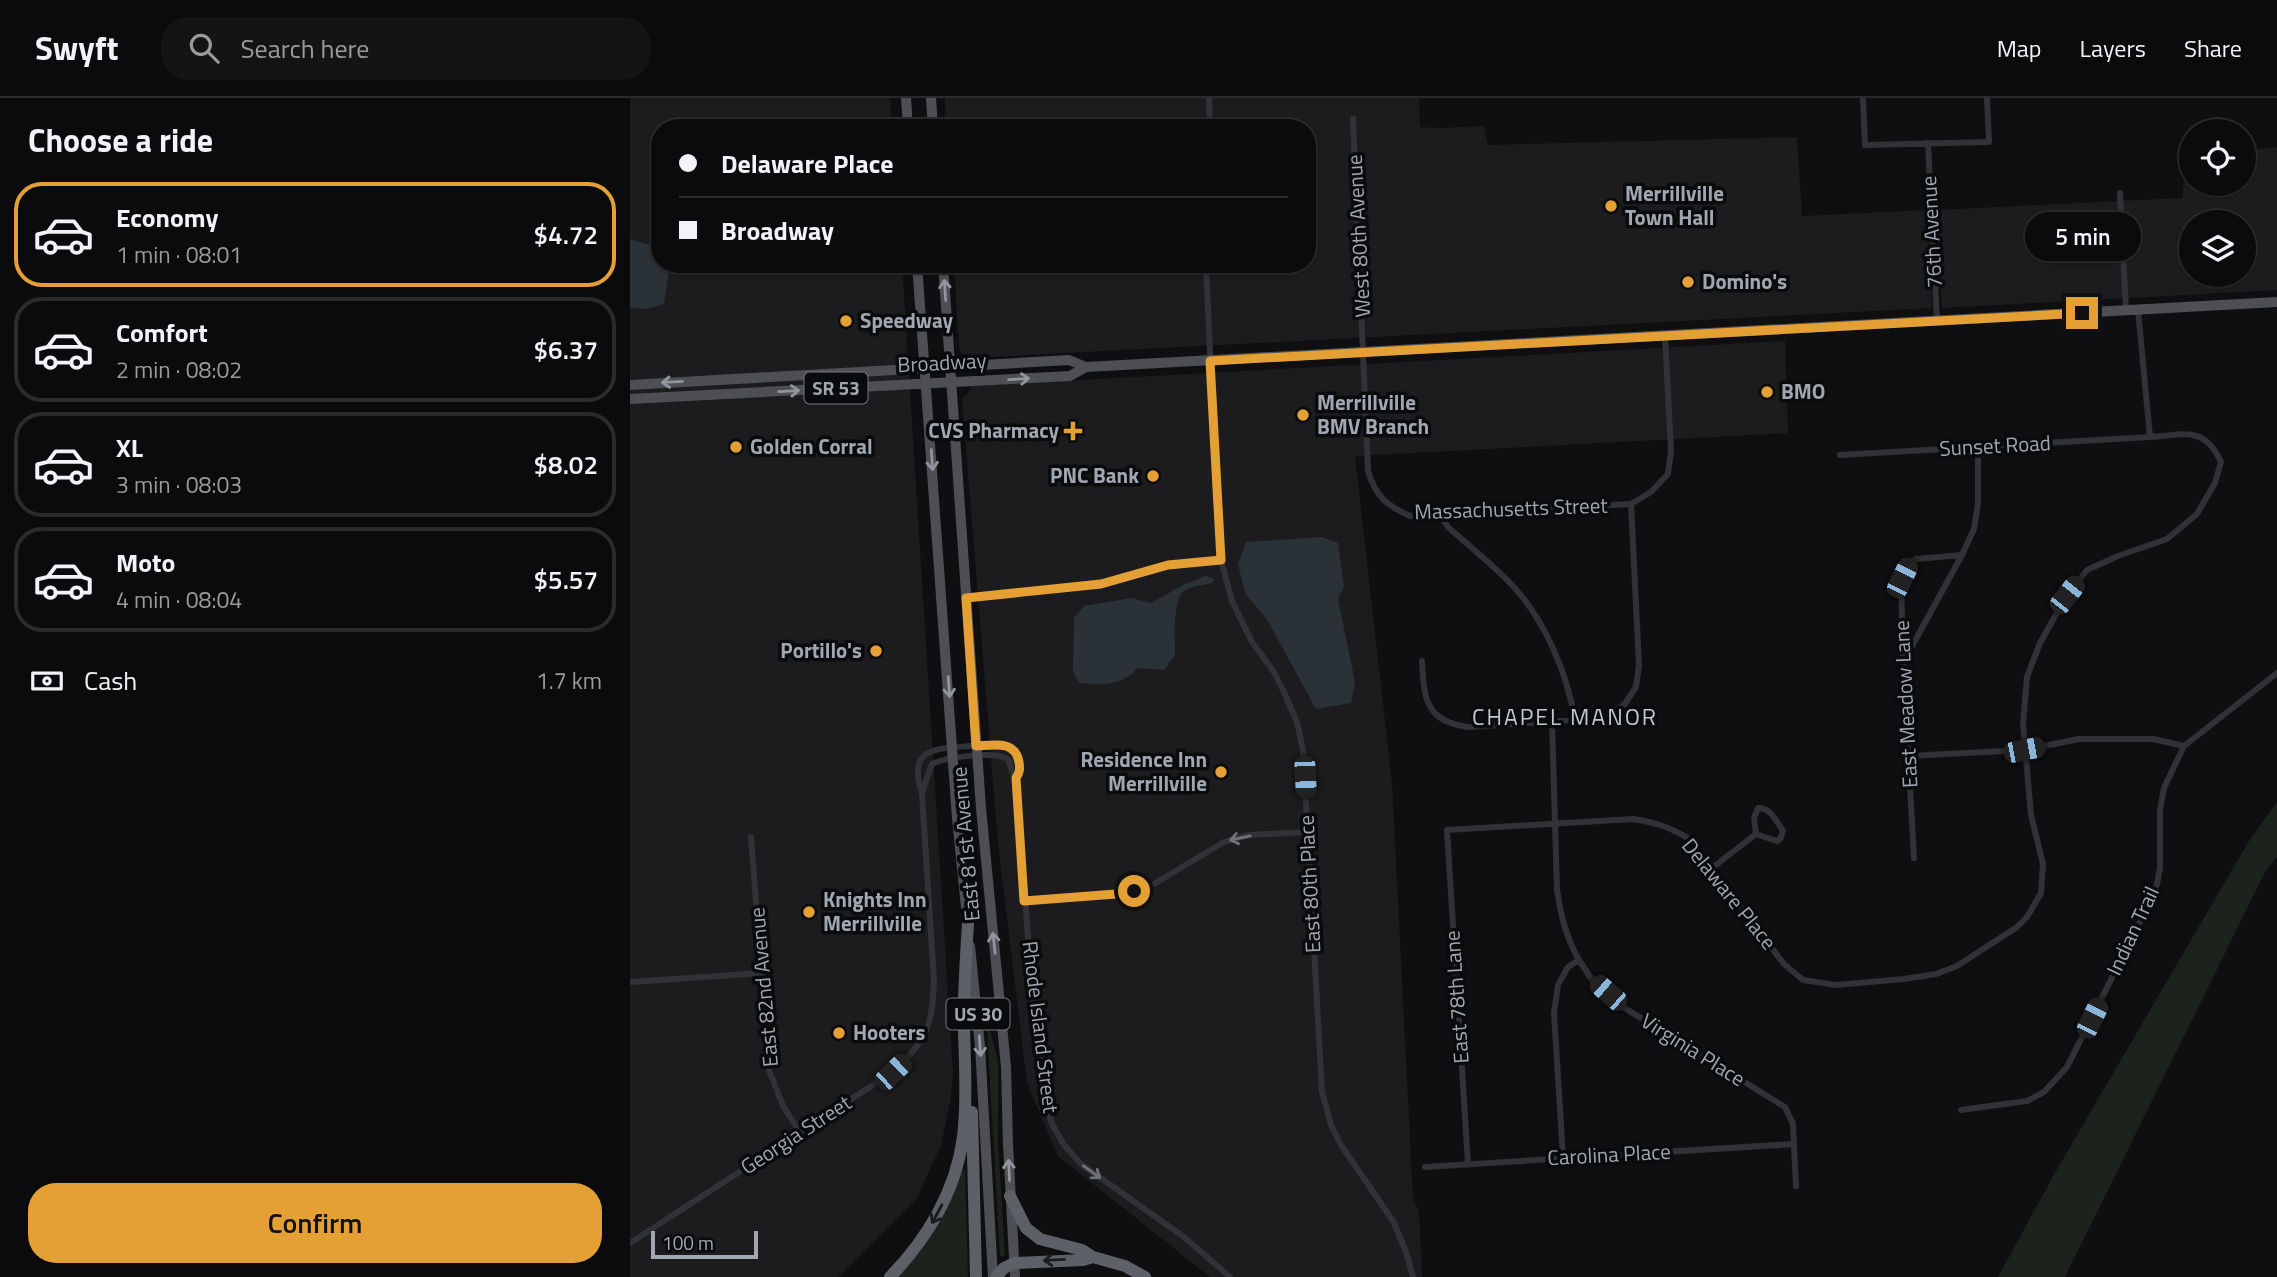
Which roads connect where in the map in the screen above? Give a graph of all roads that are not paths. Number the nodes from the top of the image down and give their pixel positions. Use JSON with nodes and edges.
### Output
{"nodes":[{"id":1,"x":906,"y":98,"type":"edge"},
{"id":2,"x":931,"y":98,"type":"edge"},
{"id":3,"x":1209,"y":98,"type":"edge"},
{"id":4,"x":1863,"y":98,"type":"edge"},
{"id":5,"x":1987,"y":98,"type":"edge"},
{"id":6,"x":1353,"y":118,"type":"dead end"},
{"id":7,"x":907,"y":119,"type":"edge"},
{"id":8,"x":932,"y":119,"type":"edge"},
{"id":9,"x":1209,"y":119,"type":"edge"},
{"id":10,"x":1928,"y":143,"type":"junction"},
{"id":11,"x":2120,"y":192,"type":"dead end"},
{"id":12,"x":918,"y":273,"type":"edge"},
{"id":13,"x":944,"y":273,"type":"edge"},
{"id":14,"x":1206,"y":273,"type":"edge"},
{"id":15,"x":2277,"y":302,"type":"edge"},
{"id":16,"x":2138,"y":310,"type":"junction"},
{"id":17,"x":2126,"y":311,"type":"junction"},
{"id":18,"x":1937,"y":321,"type":"junction"},
{"id":19,"x":1665,"y":336,"type":"junction"},
{"id":20,"x":1364,"y":353,"type":"junction"},
{"id":21,"x":1210,"y":361,"type":"junction"},
{"id":22,"x":950,"y":366,"type":"junction"},
{"id":23,"x":925,"y":367,"type":"junction"},
{"id":24,"x":1086,"y":367,"type":"junction"},
{"id":25,"x":951,"y":382,"type":"junction"},
{"id":26,"x":926,"y":383,"type":"junction"},
{"id":27,"x":630,"y":385,"type":"edge"},
{"id":28,"x":630,"y":399,"type":"edge"},
{"id":29,"x":2150,"y":437,"type":"junction"},
{"id":30,"x":1978,"y":447,"type":"junction"},
{"id":31,"x":1840,"y":454,"type":"dead end"},
{"id":32,"x":1631,"y":504,"type":"junction"},
{"id":33,"x":1441,"y":516,"type":"junction"},
{"id":34,"x":1962,"y":555,"type":"junction"},
{"id":35,"x":1221,"y":560,"type":"junction"},
{"id":36,"x":966,"y":598,"type":"junction"},
{"id":37,"x":1422,"y":661,"type":"dead end"},
{"id":38,"x":1903,"y":661,"type":"junction"},
{"id":39,"x":2277,"y":673,"type":"edge"},
{"id":40,"x":1576,"y":720,"type":"junction"},
{"id":41,"x":1552,"y":722,"type":"junction"},
{"id":42,"x":2184,"y":746,"type":"junction"},
{"id":43,"x":2024,"y":750,"type":"junction"},
{"id":44,"x":977,"y":751,"type":"junction"},
{"id":45,"x":953,"y":753,"type":"junction"},
{"id":46,"x":1908,"y":756,"type":"junction"},
{"id":47,"x":922,"y":794,"type":"junction"},
{"id":48,"x":1556,"y":823,"type":"junction"},
{"id":49,"x":1447,"y":830,"type":"joint"},
{"id":50,"x":1307,"y":832,"type":"junction"},
{"id":51,"x":1756,"y":834,"type":"junction"},
{"id":52,"x":751,"y":837,"type":"dead end"},
{"id":53,"x":1914,"y":858,"type":"dead end"},
{"id":54,"x":1712,"y":868,"type":"junction"},
{"id":55,"x":1024,"y":901,"type":"junction"},
{"id":56,"x":968,"y":923,"type":"junction"},
{"id":57,"x":1579,"y":960,"type":"junction"},
{"id":58,"x":762,"y":973,"type":"junction"},
{"id":59,"x":630,"y":982,"type":"edge"},
{"id":60,"x":965,"y":1053,"type":"junction"},
{"id":61,"x":1961,"y":1110,"type":"dead end"},
{"id":62,"x":799,"y":1131,"type":"junction"},
{"id":63,"x":1794,"y":1144,"type":"junction"},
{"id":64,"x":1563,"y":1157,"type":"junction"},
{"id":65,"x":1468,"y":1164,"type":"junction"},
{"id":66,"x":1425,"y":1167,"type":"dead end"},
{"id":67,"x":1797,"y":1186,"type":"dead end"},
{"id":68,"x":1010,"y":1196,"type":"junction"},
{"id":69,"x":630,"y":1243,"type":"edge"},
{"id":70,"x":1093,"y":1257,"type":"junction"},
{"id":71,"x":1014,"y":1263,"type":"junction"},
{"id":72,"x":890,"y":1277,"type":"edge"},
{"id":73,"x":976,"y":1277,"type":"edge"},
{"id":74,"x":995,"y":1277,"type":"edge"},
{"id":75,"x":1015,"y":1277,"type":"edge"},
{"id":76,"x":1146,"y":1277,"type":"edge"},
{"id":77,"x":1230,"y":1277,"type":"edge"},
{"id":78,"x":1413,"y":1277,"type":"edge"}],
"edges":[{"from":1,"to":7,"type":"main road"},
{"from":2,"to":8,"type":"main road"},
{"from":3,"to":9,"type":"street"},
{"from":4,"to":10,"type":"street"},
{"from":5,"to":10,"type":"street"},
{"from":6,"to":20,"type":"street","name":"West 80th Avenue"},
{"from":10,"to":18,"type":"street","name":"76th Avenue"},
{"from":11,"to":17,"type":"street"},
{"from":12,"to":23,"type":"main road","number":"US 30"},
{"from":22,"to":13,"type":"main road","number":"US 30","one_way":true},
{"from":14,"to":21,"type":"street","name":"East 80th Place"},
{"from":15,"to":16,"type":"main road","name":"Broadway","number":"SR 53"},
{"from":16,"to":17,"type":"main road","name":"Broadway","number":"SR 53"},
{"from":16,"to":29,"type":"street"},
{"from":17,"to":18,"type":"main road","name":"Broadway","number":"SR 53"},
{"from":18,"to":19,"type":"main road","name":"Broadway","number":"SR 53"},
{"from":19,"to":20,"type":"main road","name":"Broadway","number":"SR 53"},
{"from":19,"to":32,"type":"street"},
{"from":20,"to":21,"type":"main road","name":"Broadway","number":"SR 53"},
{"from":20,"to":33,"type":"street","name":"Massachusetts Street"},
{"from":21,"to":24,"type":"main road","name":"Broadway","number":"SR 53"},
{"from":21,"to":35,"type":"street","name":"East 80th Place"},
{"from":22,"to":23,"type":"main road","name":"Broadway","number":"SR 53"},
{"from":22,"to":24,"type":"main road","name":"Broadway","number":"SR 53"},
{"from":22,"to":25,"type":"main road","name":"East 81st Avenue","number":"US 30"},
{"from":23,"to":26,"type":"main road","name":"East 81st Avenue","number":"US 30"},
{"from":23,"to":27,"type":"main road","name":"Broadway","number":"SR 53","one_way":true},
{"from":25,"to":24,"type":"main road","name":"Broadway","number":"SR 53","one_way":true},
{"from":25,"to":26,"type":"main road","name":"Broadway","number":"SR 53"},
{"from":25,"to":36,"type":"main road","name":"East 81st Avenue","number":"US 30"},
{"from":28,"to":26,"type":"main road","name":"Broadway","number":"SR 53","one_way":true},
{"from":26,"to":45,"type":"main road","name":"East 81st Avenue","number":"US 30","one_way":true},
{"from":29,"to":30,"type":"street","name":"Sunset Road"},
{"from":29,"to":43,"type":"street","name":"Sunset Road"},
{"from":30,"to":31,"type":"street","name":"Sunset Road"},
{"from":30,"to":34,"type":"street"},
{"from":32,"to":33,"type":"street","name":"Massachusetts Street"},
{"from":32,"to":40,"type":"street"},
{"from":33,"to":40,"type":"street"},
{"from":34,"to":38,"type":"street"},
{"from":34,"to":38,"type":"street","name":"East Meadow Lane"},
{"from":35,"to":36,"type":"street"},
{"from":35,"to":50,"type":"street","name":"East 80th Place"},
{"from":36,"to":44,"type":"main road","name":"East 81st Avenue","number":"US 30"},
{"from":37,"to":41,"type":"street"},
{"from":38,"to":46,"type":"street","name":"East Meadow Lane"},
{"from":39,"to":42,"type":"street","name":"Indian Trail"},
{"from":40,"to":41,"type":"street"},
{"from":41,"to":48,"type":"street","name":"Virginia Place"},
{"from":42,"to":43,"type":"street"},
{"from":42,"to":61,"type":"street","name":"Indian Trail"},
{"from":43,"to":46,"type":"street"},
{"from":43,"to":54,"type":"street","name":"Delaware Place"},
{"from":44,"to":45,"type":"street","name":"Rhode Island Street"},
{"from":44,"to":45,"type":"street","name":"Rhode Island Street"},
{"from":44,"to":55,"type":"street","name":"Rhode Island Street"},
{"from":68,"to":44,"type":"main road","name":"East 81st Avenue","number":"US 30","one_way":true},
{"from":45,"to":47,"type":"street","name":"Georgia Street"},
{"from":45,"to":47,"type":"street","name":"Georgia Street"},
{"from":45,"to":56,"type":"main road","name":"East 81st Avenue","number":"US 30"},
{"from":46,"to":53,"type":"street","name":"East Meadow Lane"},
{"from":47,"to":62,"type":"street","name":"Georgia Street"},
{"from":48,"to":49,"type":"street","name":"Delaware Place"},
{"from":48,"to":54,"type":"street","name":"Delaware Place"},
{"from":48,"to":57,"type":"street","name":"Virginia Place"},
{"from":49,"to":65,"type":"street","name":"East 78th Lane"},
{"from":50,"to":55,"type":"street","one_way":true},
{"from":50,"to":78,"type":"street","name":"East 80th Place"},
{"from":51,"to":51,"type":"street"},
{"from":51,"to":54,"type":"street"},
{"from":52,"to":58,"type":"street","name":"East 82nd Avenue"},
{"from":55,"to":77,"type":"street","name":"Rhode Island Street","one_way":true},
{"from":56,"to":60,"type":"highway"},
{"from":56,"to":74,"type":"main road","name":"East 81st Avenue","number":"US 30","one_way":true},
{"from":57,"to":63,"type":"street","name":"Virginia Place"},
{"from":57,"to":64,"type":"street"},
{"from":58,"to":59,"type":"street"},
{"from":58,"to":62,"type":"street","name":"East 82nd Avenue"},
{"from":60,"to":72,"type":"highway","one_way":true},
{"from":60,"to":73,"type":"highway"},
{"from":62,"to":69,"type":"street","name":"Georgia Street"},
{"from":63,"to":64,"type":"street","name":"Carolina Place"},
{"from":63,"to":67,"type":"street","name":"Virginia Place"},
{"from":64,"to":65,"type":"street","name":"Carolina Place"},
{"from":65,"to":66,"type":"street","name":"Carolina Place"},
{"from":68,"to":70,"type":"highway"},
{"from":68,"to":71,"type":"main road","name":"East 81st Avenue","number":"US 30"},
{"from":70,"to":71,"type":"highway","one_way":true},
{"from":70,"to":76,"type":"highway"},
{"from":71,"to":74,"type":"highway"},
{"from":71,"to":75,"type":"main road","name":"East 81st Avenue","number":"US 30"}]}
